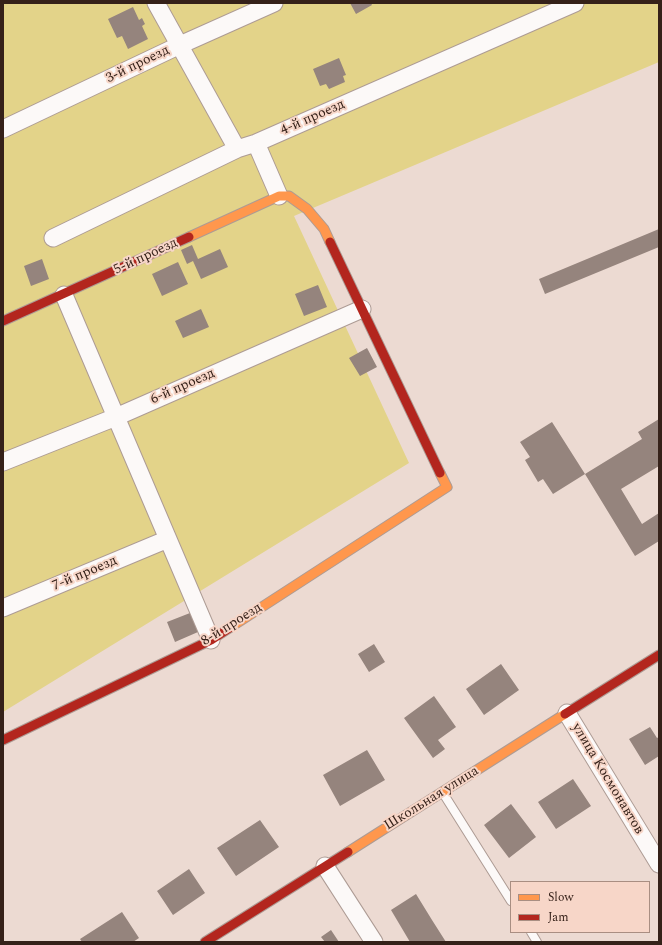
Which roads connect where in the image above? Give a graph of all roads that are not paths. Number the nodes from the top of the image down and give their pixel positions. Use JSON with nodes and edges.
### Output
{"nodes":[{"id":1,"x":156,"y":3,"type":"edge"},
{"id":2,"x":274,"y":3,"type":"edge"},
{"id":3,"x":575,"y":3,"type":"edge"},
{"id":4,"x":180,"y":45,"type":"junction"},
{"id":5,"x":3,"y":129,"type":"edge"},
{"id":6,"x":256,"y":143,"type":"junction"},
{"id":7,"x":237,"y":149,"type":"junction"},
{"id":8,"x":284,"y":196,"type":"junction"},
{"id":9,"x":53,"y":238,"type":"dead end"},
{"id":10,"x":64,"y":295,"type":"junction"},
{"id":11,"x":362,"y":308,"type":"junction"},
{"id":12,"x":3,"y":321,"type":"edge"},
{"id":13,"x":116,"y":417,"type":"junction"},
{"id":14,"x":3,"y":462,"type":"edge"},
{"id":15,"x":168,"y":539,"type":"junction"},
{"id":16,"x":3,"y":608,"type":"edge"},
{"id":17,"x":210,"y":640,"type":"junction"},
{"id":18,"x":659,"y":655,"type":"edge"},
{"id":19,"x":567,"y":714,"type":"junction"},
{"id":20,"x":3,"y":740,"type":"edge"},
{"id":21,"x":442,"y":792,"type":"junction"},
{"id":22,"x":659,"y":864,"type":"edge"},
{"id":23,"x":325,"y":866,"type":"junction"},
{"id":24,"x":510,"y":899,"type":"edge"},
{"id":25,"x":532,"y":933,"type":"edge"},
{"id":26,"x":205,"y":942,"type":"edge"},
{"id":27,"x":374,"y":942,"type":"edge"},
{"id":28,"x":537,"y":942,"type":"edge"}],
"edges":[{"from":1,"to":4,"type":"street"},
{"from":2,"to":4,"type":"street","name":"3-й проезд"},
{"from":3,"to":6,"type":"street","name":"4-й проезд"},
{"from":4,"to":5,"type":"street","name":"3-й проезд"},
{"from":4,"to":7,"type":"street"},
{"from":6,"to":7,"type":"street","name":"4-й проезд"},
{"from":6,"to":8,"type":"street"},
{"from":7,"to":9,"type":"street","name":"4-й проезд"},
{"from":8,"to":10,"type":"street","name":"5-й проезд"},
{"from":8,"to":11,"type":"street"},
{"from":10,"to":12,"type":"street","name":"5-й проезд"},
{"from":10,"to":13,"type":"street"},
{"from":11,"to":13,"type":"street","name":"6-й проезд"},
{"from":11,"to":17,"type":"street","name":"8-й проезд"},
{"from":13,"to":14,"type":"street","name":"6-й проезд"},
{"from":13,"to":15,"type":"street"},
{"from":15,"to":16,"type":"street","name":"7-й проезд"},
{"from":15,"to":17,"type":"street"},
{"from":17,"to":20,"type":"street","name":"8-й проезд"},
{"from":18,"to":19,"type":"street","name":"Школьная улица"},
{"from":19,"to":21,"type":"street","name":"Школьная улица"},
{"from":19,"to":22,"type":"street","name":"улица Космонавтов"},
{"from":21,"to":23,"type":"street","name":"Школьная улица"},
{"from":21,"to":24,"type":"lane"},
{"from":23,"to":26,"type":"street","name":"Школьная улица"},
{"from":23,"to":27,"type":"street"},
{"from":25,"to":28,"type":"lane"}]}
